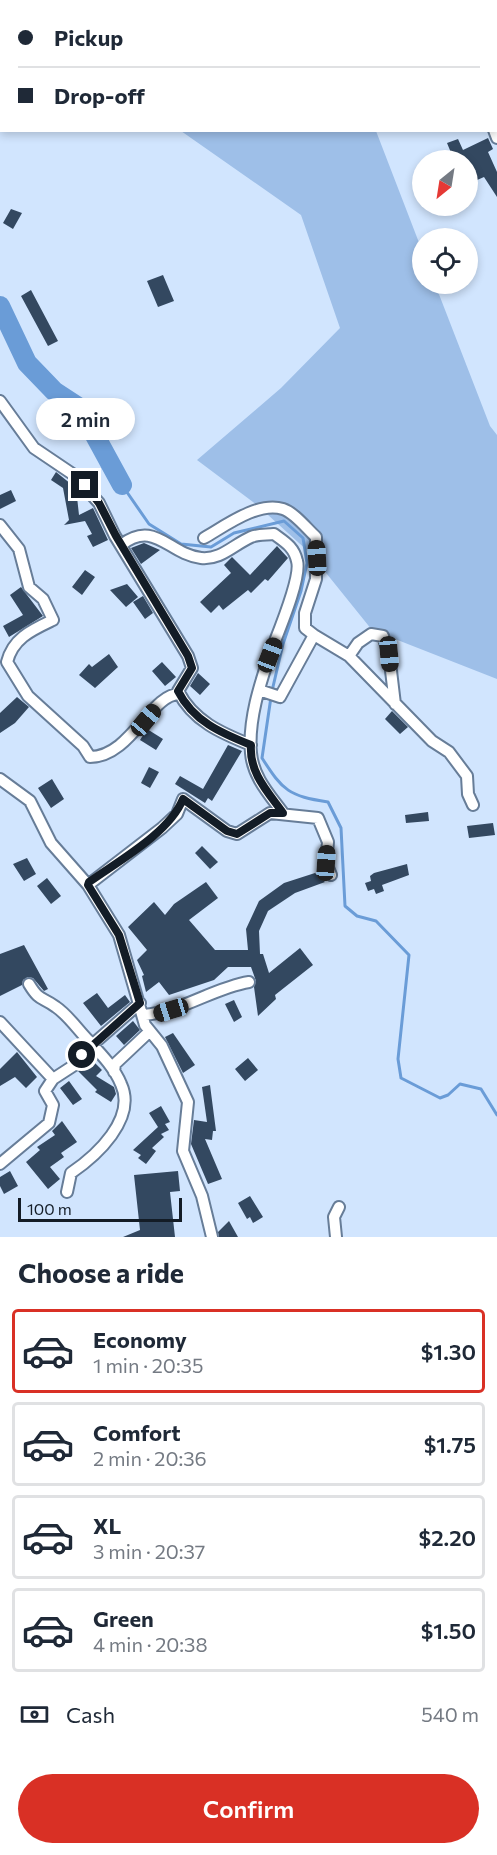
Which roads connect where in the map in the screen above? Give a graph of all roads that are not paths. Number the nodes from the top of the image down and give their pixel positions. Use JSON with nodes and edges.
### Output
{"nodes":[{"id":1,"x":0,"y":401,"type":"edge"},
{"id":2,"x":0,"y":525,"type":"edge"},
{"id":3,"x":204,"y":538,"type":"dead end"},
{"id":4,"x":121,"y":545,"type":"junction"},
{"id":5,"x":314,"y":634,"type":"junction"},
{"id":6,"x":349,"y":656,"type":"junction"},
{"id":7,"x":259,"y":690,"type":"junction"},
{"id":8,"x":180,"y":694,"type":"junction"},
{"id":9,"x":395,"y":705,"type":"junction"},
{"id":10,"x":251,"y":745,"type":"junction"},
{"id":11,"x":0,"y":779,"type":"edge"},
{"id":12,"x":473,"y":805,"type":"dead end"},
{"id":13,"x":283,"y":813,"type":"junction"},
{"id":14,"x":331,"y":875,"type":"dead end"},
{"id":15,"x":88,"y":885,"type":"junction"},
{"id":16,"x":249,"y":982,"type":"dead end"},
{"id":17,"x":29,"y":984,"type":"dead end"},
{"id":18,"x":140,"y":1003,"type":"junction"},
{"id":19,"x":143,"y":1016,"type":"junction"},
{"id":20,"x":0,"y":1022,"type":"edge"},
{"id":21,"x":150,"y":1031,"type":"junction"},
{"id":22,"x":92,"y":1045,"type":"junction"},
{"id":23,"x":114,"y":1072,"type":"junction"},
{"id":24,"x":53,"y":1079,"type":"junction"},
{"id":25,"x":0,"y":1164,"type":"edge"},
{"id":26,"x":67,"y":1192,"type":"dead end"},
{"id":27,"x":339,"y":1207,"type":"dead end"},
{"id":28,"x":212,"y":1237,"type":"edge"},
{"id":29,"x":336,"y":1237,"type":"edge"}],
"edges":[{"from":1,"to":4,"type":"street"},
{"from":2,"to":8,"type":"street"},
{"from":3,"to":5,"type":"street"},
{"from":4,"to":7,"type":"street"},
{"from":4,"to":8,"type":"street"},
{"from":5,"to":6,"type":"street"},
{"from":5,"to":7,"type":"street"},
{"from":6,"to":9,"type":"street"},
{"from":6,"to":9,"type":"street"},
{"from":7,"to":10,"type":"street"},
{"from":8,"to":10,"type":"street"},
{"from":9,"to":12,"type":"street"},
{"from":10,"to":13,"type":"street"},
{"from":11,"to":15,"type":"street"},
{"from":13,"to":14,"type":"street"},
{"from":13,"to":15,"type":"street"},
{"from":15,"to":18,"type":"street"},
{"from":16,"to":19,"type":"street"},
{"from":17,"to":22,"type":"street"},
{"from":18,"to":19,"type":"street"},
{"from":18,"to":22,"type":"street"},
{"from":19,"to":21,"type":"street"},
{"from":20,"to":24,"type":"street"},
{"from":21,"to":23,"type":"street"},
{"from":21,"to":28,"type":"street"},
{"from":22,"to":23,"type":"street"},
{"from":22,"to":24,"type":"street"},
{"from":23,"to":26,"type":"street"},
{"from":24,"to":25,"type":"street"},
{"from":27,"to":29,"type":"street"}]}
